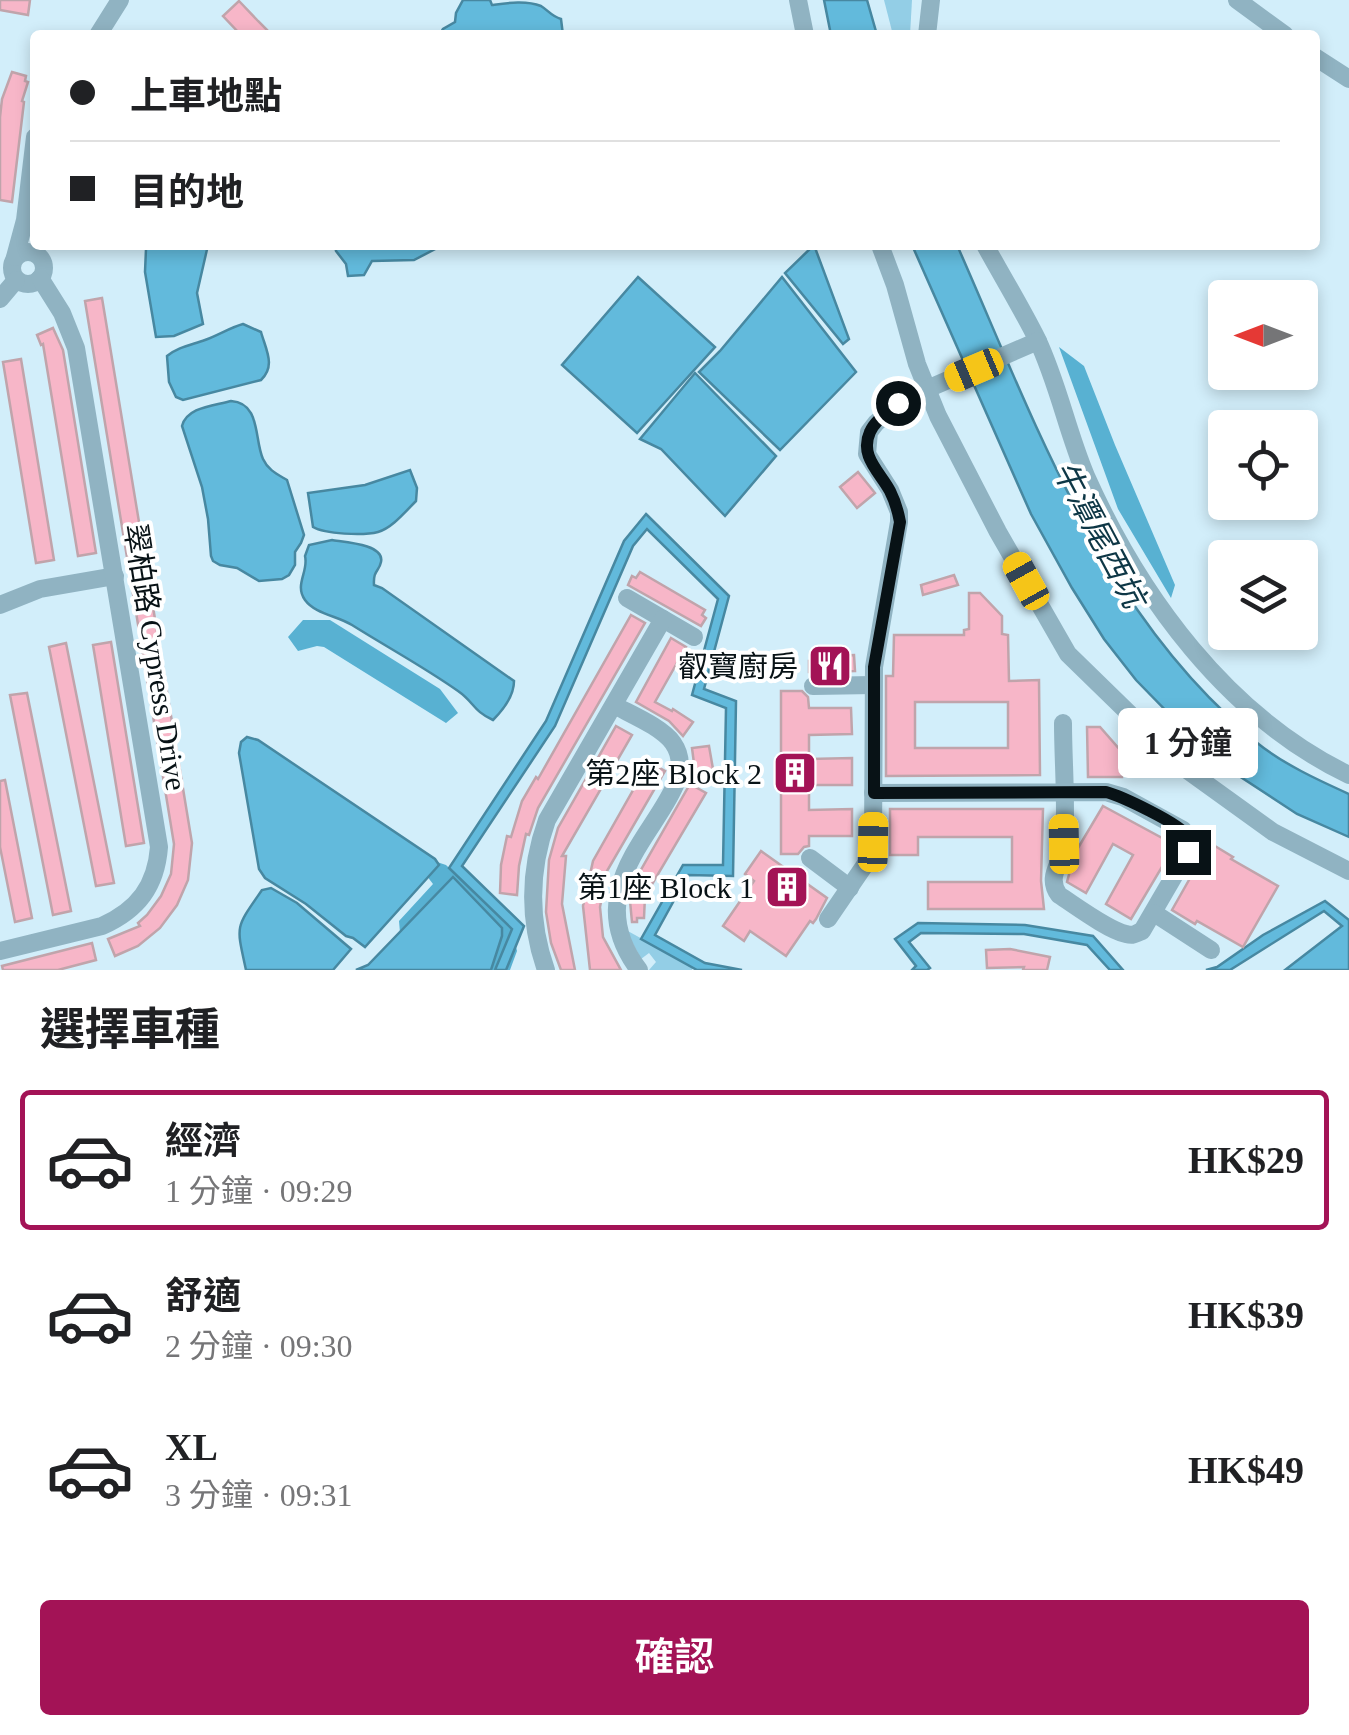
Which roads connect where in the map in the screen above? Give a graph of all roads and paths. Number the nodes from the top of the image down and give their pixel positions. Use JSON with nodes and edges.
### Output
{"nodes":[{"id":1,"x":120,"y":0,"type":"edge"},
{"id":2,"x":798,"y":0,"type":"edge"},
{"id":3,"x":930,"y":0,"type":"edge"},
{"id":4,"x":1237,"y":0,"type":"edge"},
{"id":5,"x":101,"y":30,"type":"edge"},
{"id":6,"x":804,"y":30,"type":"edge"},
{"id":7,"x":928,"y":30,"type":"edge"},
{"id":8,"x":1278,"y":30,"type":"edge"},
{"id":9,"x":1320,"y":60,"type":"edge"},
{"id":10,"x":1344,"y":72,"type":"edge"},
{"id":11,"x":30,"y":179,"type":"edge"},
{"id":12,"x":882,"y":250,"type":"edge"},
{"id":13,"x":987,"y":250,"type":"edge"},
{"id":14,"x":23,"y":254,"type":"junction"},
{"id":15,"x":40,"y":278,"type":"junction"},
{"id":16,"x":16,"y":280,"type":"junction"},
{"id":17,"x":0,"y":299,"type":"edge"},
{"id":18,"x":1031,"y":344,"type":"junction"},
{"id":19,"x":926,"y":390,"type":"junction"},
{"id":20,"x":115,"y":576,"type":"junction"},
{"id":21,"x":627,"y":598,"type":"dead end"},
{"id":22,"x":0,"y":605,"type":"edge"},
{"id":23,"x":663,"y":619,"type":"junction"},
{"id":24,"x":694,"y":637,"type":"dead end"},
{"id":25,"x":874,"y":685,"type":"junction"},
{"id":26,"x":813,"y":686,"type":"dead end"},
{"id":27,"x":614,"y":704,"type":"junction"},
{"id":28,"x":1063,"y":723,"type":"dead end"},
{"id":29,"x":1349,"y":775,"type":"edge"},
{"id":30,"x":1064,"y":792,"type":"junction"},
{"id":31,"x":874,"y":793,"type":"junction"},
{"id":32,"x":810,"y":858,"type":"dead end"},
{"id":33,"x":1349,"y":872,"type":"edge"},
{"id":34,"x":850,"y":888,"type":"junction"},
{"id":35,"x":1154,"y":913,"type":"junction"},
{"id":36,"x":828,"y":919,"type":"dead end"},
{"id":37,"x":1210,"y":950,"type":"dead end"},
{"id":38,"x":0,"y":951,"type":"edge"},
{"id":39,"x":546,"y":970,"type":"edge"},
{"id":40,"x":639,"y":970,"type":"edge"}],
"edges":[{"from":1,"to":5,"type":"street"},
{"from":2,"to":6,"type":"street"},
{"from":3,"to":7,"type":"street"},
{"from":4,"to":8,"type":"street"},
{"from":9,"to":10,"type":"street"},
{"from":11,"to":14,"type":"street"},
{"from":12,"to":19,"type":"street"},
{"from":13,"to":18,"type":"street"},
{"from":14,"to":15,"type":"street"},
{"from":14,"to":16,"type":"street"},
{"from":15,"to":16,"type":"street"},
{"from":15,"to":20,"type":"street","name":"翠柏路 Cypress Drive"},
{"from":16,"to":17,"type":"street"},
{"from":18,"to":19,"type":"street"},
{"from":18,"to":29,"type":"street"},
{"from":19,"to":25,"type":"street"},
{"from":19,"to":33,"type":"street"},
{"from":20,"to":22,"type":"street"},
{"from":20,"to":38,"type":"street","name":"翠柏路 Cypress Drive"},
{"from":21,"to":23,"type":"street"},
{"from":23,"to":24,"type":"street"},
{"from":23,"to":27,"type":"street"},
{"from":25,"to":26,"type":"street"},
{"from":25,"to":31,"type":"street"},
{"from":27,"to":39,"type":"street"},
{"from":27,"to":40,"type":"street"},
{"from":28,"to":30,"type":"street"},
{"from":30,"to":31,"type":"street"},
{"from":30,"to":35,"type":"street"},
{"from":30,"to":35,"type":"street"},
{"from":31,"to":34,"type":"street"},
{"from":32,"to":34,"type":"street"},
{"from":34,"to":36,"type":"street"},
{"from":35,"to":37,"type":"street"}]}
